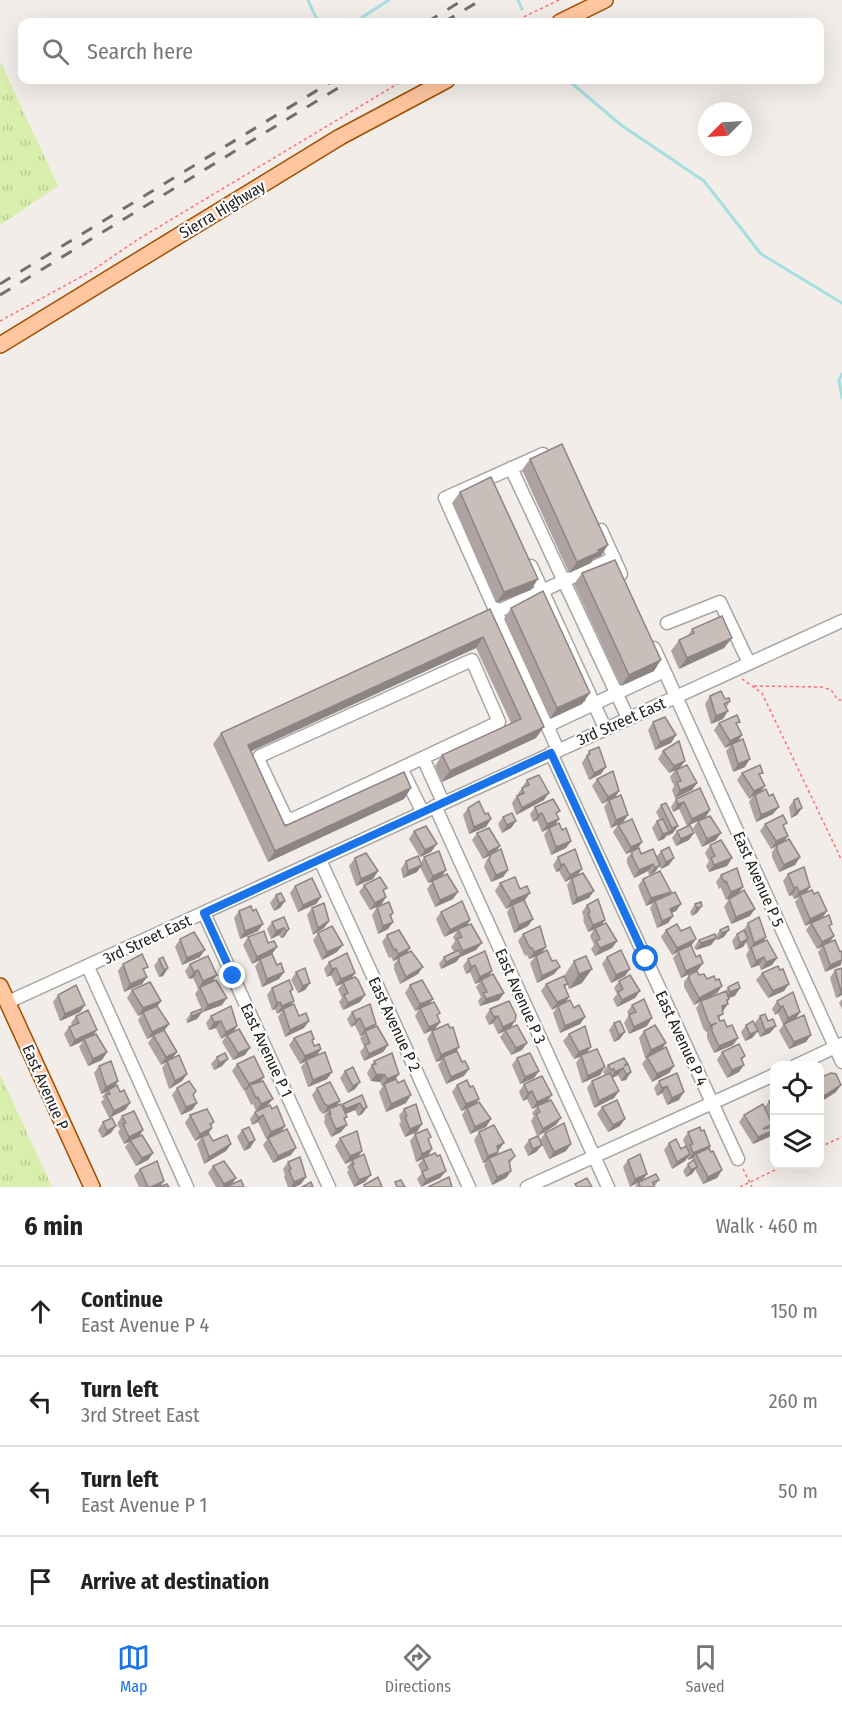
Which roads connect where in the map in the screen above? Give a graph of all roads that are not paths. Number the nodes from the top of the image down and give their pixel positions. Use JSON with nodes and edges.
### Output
{"nodes":[{"id":1,"x":605,"y":0,"type":"edge"},
{"id":2,"x":568,"y":18,"type":"edge"},
{"id":3,"x":439,"y":84,"type":"edge"},
{"id":4,"x":0,"y":345,"type":"edge"},
{"id":5,"x":559,"y":446,"type":"edge"},
{"id":6,"x":511,"y":468,"type":"junction"},
{"id":7,"x":595,"y":516,"type":"edge"},
{"id":8,"x":524,"y":550,"type":"edge"},
{"id":9,"x":614,"y":558,"type":"junction"},
{"id":10,"x":564,"y":582,"type":"junction"},
{"id":11,"x":628,"y":589,"type":"edge"},
{"id":12,"x":543,"y":592,"type":"junction"},
{"id":13,"x":496,"y":612,"type":"junction"},
{"id":14,"x":842,"y":621,"type":"edge"},
{"id":15,"x":667,"y":623,"type":"dead end"},
{"id":16,"x":651,"y":640,"type":"edge"},
{"id":17,"x":749,"y":663,"type":"junction"},
{"id":18,"x":664,"y":670,"type":"junction"},
{"id":19,"x":616,"y":693,"type":"junction"},
{"id":20,"x":676,"y":696,"type":"junction"},
{"id":21,"x":595,"y":703,"type":"junction"},
{"id":22,"x":628,"y":718,"type":"junction"},
{"id":23,"x":547,"y":726,"type":"junction"},
{"id":24,"x":605,"y":728,"type":"junction"},
{"id":25,"x":554,"y":751,"type":"junction"},
{"id":26,"x":423,"y":758,"type":"junction"},
{"id":27,"x":402,"y":768,"type":"junction"},
{"id":28,"x":439,"y":804,"type":"junction"},
{"id":29,"x":423,"y":811,"type":"junction"},
{"id":30,"x":320,"y":860,"type":"junction"},
{"id":31,"x":204,"y":913,"type":"junction"},
{"id":32,"x":87,"y":967,"type":"junction"},
{"id":33,"x":0,"y":986,"type":"edge"},
{"id":34,"x":8,"y":1002,"type":"junction"},
{"id":35,"x":839,"y":1046,"type":"edge"},
{"id":36,"x":804,"y":1061,"type":"edge"},
{"id":37,"x":842,"y":1062,"type":"edge"},
{"id":38,"x":770,"y":1077,"type":"edge"},
{"id":39,"x":712,"y":1103,"type":"junction"},
{"id":40,"x":594,"y":1156,"type":"junction"},
{"id":41,"x":738,"y":1159,"type":"road end"},
{"id":42,"x":92,"y":1187,"type":"edge"},
{"id":43,"x":187,"y":1187,"type":"edge"},
{"id":44,"x":330,"y":1187,"type":"edge"},
{"id":45,"x":470,"y":1187,"type":"edge"},
{"id":46,"x":527,"y":1187,"type":"edge"},
{"id":47,"x":608,"y":1187,"type":"edge"}],
"edges":[{"from":1,"to":2,"type":"main road"},
{"from":3,"to":4,"type":"main road","name":"Sierra Highway"},
{"from":5,"to":6,"type":"street"},
{"from":6,"to":10,"type":"street"},
{"from":6,"to":13,"type":"street","name":"East Avenue P 4"},
{"from":7,"to":9,"type":"street"},
{"from":8,"to":12,"type":"street"},
{"from":9,"to":10,"type":"street"},
{"from":9,"to":11,"type":"street"},
{"from":10,"to":12,"type":"street"},
{"from":10,"to":19,"type":"street"},
{"from":12,"to":13,"type":"street"},
{"from":12,"to":21,"type":"street"},
{"from":13,"to":23,"type":"street","name":"East Avenue P 4"},
{"from":14,"to":17,"type":"street","name":"3rd Street East"},
{"from":15,"to":17,"type":"street"},
{"from":16,"to":18,"type":"street","name":"East Avenue P 5"},
{"from":17,"to":20,"type":"street","name":"3rd Street East"},
{"from":18,"to":19,"type":"street"},
{"from":18,"to":20,"type":"street","name":"East Avenue P 5"},
{"from":19,"to":21,"type":"street"},
{"from":19,"to":22,"type":"street"},
{"from":20,"to":22,"type":"street","name":"3rd Street East"},
{"from":20,"to":35,"type":"street","name":"East Avenue P 5"},
{"from":21,"to":23,"type":"street"},
{"from":21,"to":24,"type":"street"},
{"from":22,"to":24,"type":"street","name":"3rd Street East"},
{"from":23,"to":25,"type":"street","name":"East Avenue P 4"},
{"from":24,"to":25,"type":"street","name":"3rd Street East"},
{"from":25,"to":28,"type":"street","name":"3rd Street East"},
{"from":25,"to":39,"type":"street","name":"East Avenue P 4"},
{"from":26,"to":27,"type":"street"},
{"from":26,"to":27,"type":"street"},
{"from":26,"to":28,"type":"street","name":"East Avenue P 3"},
{"from":27,"to":29,"type":"street"},
{"from":28,"to":29,"type":"street","name":"3rd Street East"},
{"from":28,"to":40,"type":"street","name":"East Avenue P 3"},
{"from":29,"to":30,"type":"street","name":"3rd Street East"},
{"from":30,"to":31,"type":"street","name":"3rd Street East"},
{"from":30,"to":45,"type":"street","name":"East Avenue P 2"},
{"from":31,"to":32,"type":"street","name":"3rd Street East"},
{"from":31,"to":44,"type":"street","name":"East Avenue P 1"},
{"from":32,"to":34,"type":"street","name":"3rd Street East"},
{"from":32,"to":43,"type":"street"},
{"from":33,"to":34,"type":"main road","name":"East Avenue P"},
{"from":34,"to":42,"type":"main road","name":"East Avenue P"},
{"from":35,"to":36,"type":"street"},
{"from":35,"to":37,"type":"street","name":"East Avenue P 5"},
{"from":38,"to":39,"type":"street"},
{"from":39,"to":40,"type":"street"},
{"from":39,"to":41,"type":"street","name":"East Avenue P 4"},
{"from":40,"to":46,"type":"street"},
{"from":40,"to":47,"type":"street","name":"East Avenue P 3"}]}
